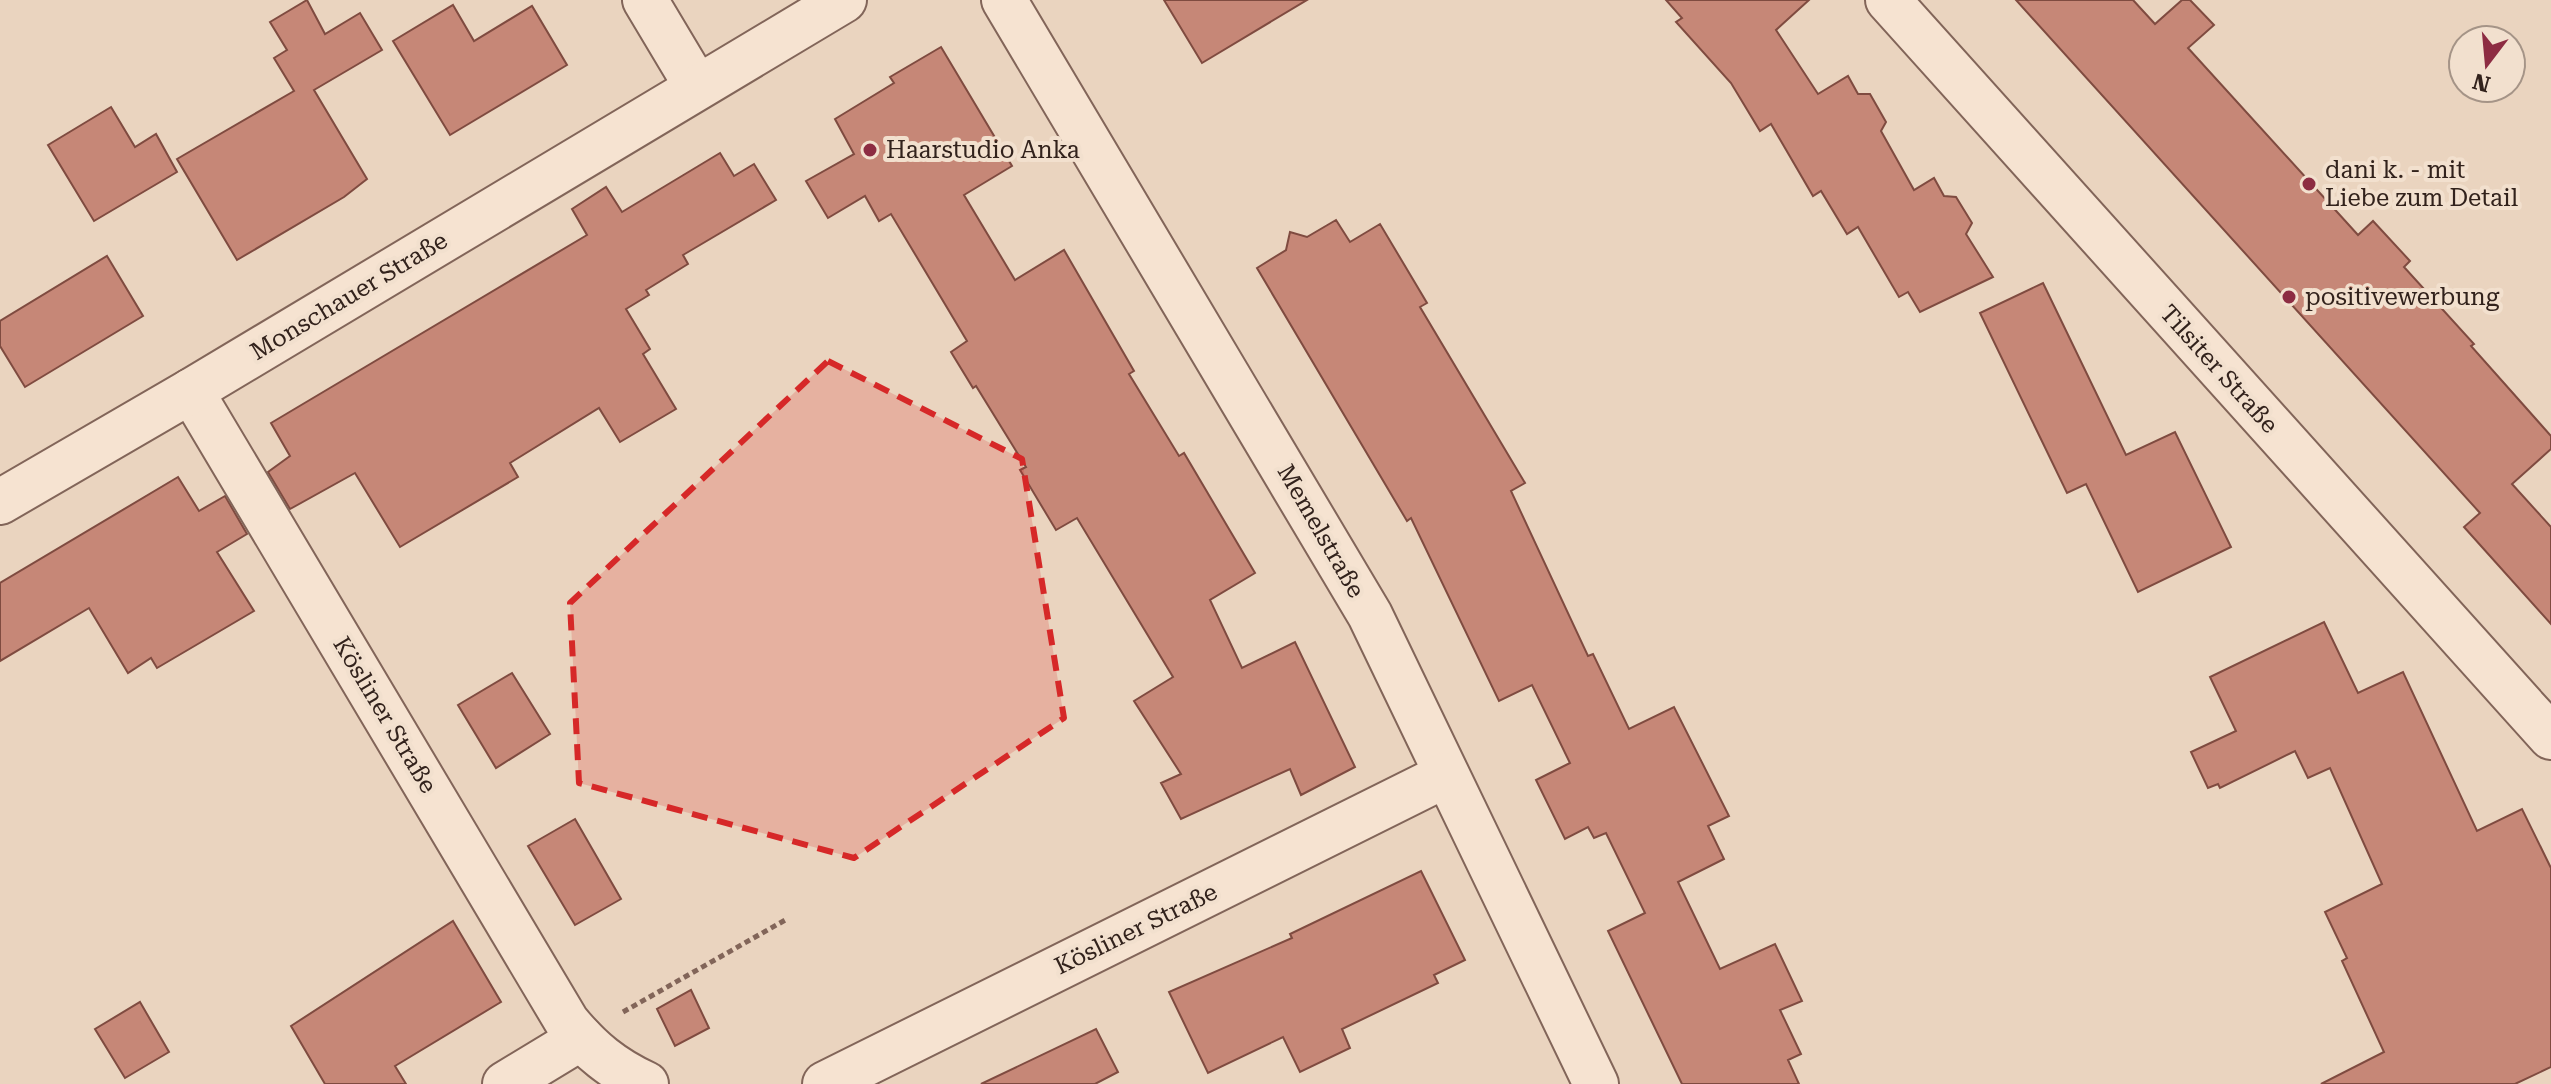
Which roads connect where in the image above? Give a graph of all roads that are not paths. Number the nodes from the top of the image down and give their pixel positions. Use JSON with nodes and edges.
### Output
{"nodes":[{"id":1,"x":645,"y":0,"type":"edge"},
{"id":2,"x":844,"y":0,"type":"edge"},
{"id":3,"x":1004,"y":0,"type":"edge"},
{"id":4,"x":1888,"y":0,"type":"edge"},
{"id":5,"x":697,"y":87,"type":"junction"},
{"id":6,"x":191,"y":391,"type":"junction"},
{"id":7,"x":0,"y":502,"type":"edge"},
{"id":8,"x":2551,"y":737,"type":"edge"},
{"id":9,"x":1446,"y":775,"type":"junction"},
{"id":10,"x":581,"y":1038,"type":"junction"},
{"id":11,"x":505,"y":1084,"type":"edge"},
{"id":12,"x":646,"y":1084,"type":"edge"},
{"id":13,"x":825,"y":1084,"type":"edge"},
{"id":14,"x":1596,"y":1084,"type":"edge"}],
"edges":[{"from":1,"to":5,"type":"street"},
{"from":2,"to":5,"type":"street","name":"Monschauer Straße"},
{"from":3,"to":9,"type":"street","name":"Memelstraße"},
{"from":4,"to":8,"type":"street","name":"Tilsiter Straße"},
{"from":5,"to":6,"type":"street","name":"Monschauer Straße"},
{"from":6,"to":7,"type":"street","name":"Monschauer Straße"},
{"from":6,"to":10,"type":"street","name":"Kösliner Straße"},
{"from":9,"to":13,"type":"street","name":"Kösliner Straße"},
{"from":9,"to":14,"type":"street","name":"Memelstraße"},
{"from":10,"to":11,"type":"street"},
{"from":10,"to":12,"type":"street","name":"Kösliner Straße"}]}
